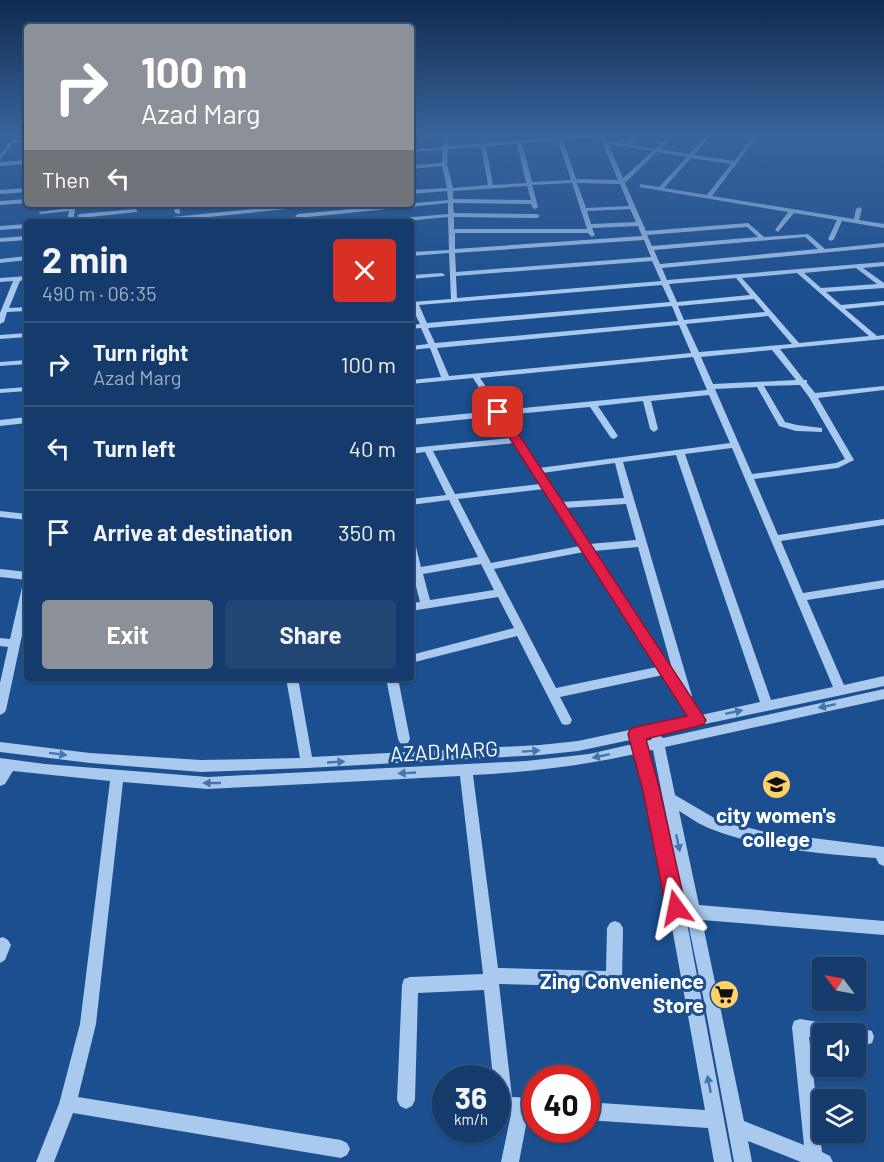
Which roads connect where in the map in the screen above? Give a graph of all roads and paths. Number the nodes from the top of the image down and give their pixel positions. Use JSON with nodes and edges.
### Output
{"nodes":[{"id":1,"x":448,"y":188,"type":"edge"},
{"id":2,"x":450,"y":188,"type":"edge"},
{"id":3,"x":531,"y":188,"type":"edge"},
{"id":4,"x":576,"y":188,"type":"edge"},
{"id":5,"x":625,"y":188,"type":"edge"},
{"id":6,"x":655,"y":188,"type":"edge"},
{"id":7,"x":715,"y":188,"type":"edge"},
{"id":8,"x":660,"y":189,"type":"joint"},
{"id":9,"x":24,"y":190,"type":"edge"},
{"id":10,"x":0,"y":192,"type":"edge"},
{"id":11,"x":414,"y":192,"type":"edge"},
{"id":12,"x":709,"y":197,"type":"junction"},
{"id":13,"x":24,"y":201,"type":"edge"},
{"id":14,"x":450,"y":201,"type":"junction"},
{"id":15,"x":481,"y":201,"type":"junction"},
{"id":16,"x":534,"y":202,"type":"junction"},
{"id":17,"x":0,"y":203,"type":"edge"},
{"id":18,"x":414,"y":205,"type":"edge"},
{"id":19,"x":73,"y":207,"type":"edge"},
{"id":20,"x":118,"y":207,"type":"edge"},
{"id":21,"x":177,"y":207,"type":"edge"},
{"id":22,"x":284,"y":207,"type":"edge"},
{"id":23,"x":400,"y":207,"type":"edge"},
{"id":24,"x":633,"y":207,"type":"junction"},
{"id":25,"x":859,"y":209,"type":"dead end"},
{"id":26,"x":583,"y":210,"type":"junction"},
{"id":27,"x":135,"y":211,"type":"dead end"},
{"id":28,"x":792,"y":211,"type":"junction"},
{"id":29,"x":41,"y":212,"type":"dead end"},
{"id":30,"x":117,"y":212,"type":"junction"},
{"id":31,"x":178,"y":213,"type":"dead end"},
{"id":32,"x":451,"y":215,"type":"junction"},
{"id":33,"x":481,"y":215,"type":"junction"},
{"id":34,"x":80,"y":216,"type":"dead end"},
{"id":35,"x":537,"y":216,"type":"junction"},
{"id":36,"x":115,"y":219,"type":"edge"},
{"id":37,"x":170,"y":219,"type":"edge"},
{"id":38,"x":299,"y":219,"type":"edge"},
{"id":39,"x":409,"y":219,"type":"edge"},
{"id":40,"x":840,"y":219,"type":"junction"},
{"id":41,"x":856,"y":222,"type":"junction"},
{"id":42,"x":640,"y":224,"type":"junction"},
{"id":43,"x":24,"y":226,"type":"edge"},
{"id":44,"x":884,"y":226,"type":"edge"},
{"id":45,"x":0,"y":228,"type":"edge"},
{"id":46,"x":589,"y":229,"type":"junction"},
{"id":47,"x":778,"y":230,"type":"dead end"},
{"id":48,"x":451,"y":231,"type":"junction"},
{"id":49,"x":481,"y":231,"type":"junction"},
{"id":50,"x":541,"y":231,"type":"junction"},
{"id":51,"x":645,"y":235,"type":"junction"},
{"id":52,"x":24,"y":238,"type":"edge"},
{"id":53,"x":763,"y":238,"type":"junction"},
{"id":54,"x":831,"y":239,"type":"dead end"},
{"id":55,"x":0,"y":240,"type":"edge"},
{"id":56,"x":595,"y":241,"type":"junction"},
{"id":57,"x":884,"y":245,"type":"edge"},
{"id":58,"x":650,"y":248,"type":"junction"},
{"id":59,"x":481,"y":249,"type":"junction"},
{"id":60,"x":824,"y":250,"type":"junction"},
{"id":61,"x":452,"y":251,"type":"junction"},
{"id":62,"x":414,"y":254,"type":"edge"},
{"id":63,"x":24,"y":258,"type":"edge"},
{"id":64,"x":0,"y":261,"type":"edge"},
{"id":65,"x":657,"y":263,"type":"junction"},
{"id":66,"x":884,"y":264,"type":"edge"},
{"id":67,"x":857,"y":266,"type":"junction"},
{"id":68,"x":798,"y":271,"type":"junction"},
{"id":69,"x":452,"y":274,"type":"junction"},
{"id":70,"x":442,"y":275,"type":"dead end"},
{"id":71,"x":414,"y":277,"type":"edge"},
{"id":72,"x":738,"y":277,"type":"junction"},
{"id":73,"x":24,"y":278,"type":"edge"},
{"id":74,"x":17,"y":279,"type":"junction"},
{"id":75,"x":0,"y":280,"type":"edge"},
{"id":76,"x":666,"y":284,"type":"junction"},
{"id":77,"x":883,"y":285,"type":"edge"},
{"id":78,"x":820,"y":290,"type":"junction"},
{"id":79,"x":756,"y":297,"type":"junction"},
{"id":80,"x":454,"y":301,"type":"junction"},
{"id":81,"x":884,"y":303,"type":"edge"},
{"id":82,"x":414,"y":304,"type":"edge"},
{"id":83,"x":674,"y":304,"type":"junction"},
{"id":84,"x":414,"y":306,"type":"edge"},
{"id":85,"x":840,"y":307,"type":"junction"},
{"id":86,"x":24,"y":309,"type":"edge"},
{"id":87,"x":5,"y":310,"type":"junction"},
{"id":88,"x":770,"y":314,"type":"junction"},
{"id":89,"x":0,"y":322,"type":"edge"},
{"id":90,"x":683,"y":324,"type":"junction"},
{"id":91,"x":424,"y":326,"type":"junction"},
{"id":92,"x":414,"y":327,"type":"edge"},
{"id":93,"x":24,"y":335,"type":"edge"},
{"id":94,"x":0,"y":337,"type":"edge"},
{"id":95,"x":884,"y":337,"type":"edge"},
{"id":96,"x":875,"y":338,"type":"junction"},
{"id":97,"x":797,"y":345,"type":"junction"},
{"id":98,"x":432,"y":346,"type":"junction"},
{"id":99,"x":414,"y":348,"type":"edge"},
{"id":100,"x":774,"y":348,"type":"junction"},
{"id":101,"x":696,"y":355,"type":"junction"},
{"id":102,"x":24,"y":362,"type":"edge"},
{"id":103,"x":0,"y":364,"type":"edge"},
{"id":104,"x":475,"y":376,"type":"junction"},
{"id":105,"x":446,"y":379,"type":"junction"},
{"id":106,"x":414,"y":382,"type":"edge"},
{"id":107,"x":804,"y":382,"type":"junction"},
{"id":108,"x":759,"y":384,"type":"junction"},
{"id":109,"x":884,"y":388,"type":"edge"},
{"id":110,"x":24,"y":389,"type":"edge"},
{"id":111,"x":711,"y":389,"type":"junction"},
{"id":112,"x":0,"y":391,"type":"edge"},
{"id":113,"x":813,"y":396,"type":"junction"},
{"id":114,"x":646,"y":398,"type":"junction"},
{"id":115,"x":592,"y":403,"type":"junction"},
{"id":116,"x":498,"y":412,"type":"junction"},
{"id":117,"x":24,"y":420,"type":"edge"},
{"id":118,"x":414,"y":422,"type":"edge"},
{"id":119,"x":0,"y":423,"type":"edge"},
{"id":120,"x":654,"y":429,"type":"dead end"},
{"id":121,"x":819,"y":430,"type":"dead end"},
{"id":122,"x":614,"y":436,"type":"dead end"},
{"id":123,"x":516,"y":440,"type":"junction"},
{"id":124,"x":735,"y":445,"type":"junction"},
{"id":125,"x":428,"y":450,"type":"junction"},
{"id":126,"x":414,"y":452,"type":"edge"},
{"id":127,"x":679,"y":452,"type":"junction"},
{"id":128,"x":618,"y":460,"type":"junction"},
{"id":129,"x":537,"y":471,"type":"junction"},
{"id":130,"x":749,"y":477,"type":"junction"},
{"id":131,"x":546,"y":486,"type":"junction"},
{"id":132,"x":451,"y":497,"type":"junction"},
{"id":133,"x":630,"y":501,"type":"junction"},
{"id":134,"x":414,"y":502,"type":"edge"},
{"id":135,"x":558,"y":505,"type":"junction"},
{"id":136,"x":0,"y":514,"type":"edge"},
{"id":137,"x":24,"y":518,"type":"edge"},
{"id":138,"x":884,"y":522,"type":"edge"},
{"id":139,"x":776,"y":539,"type":"junction"},
{"id":140,"x":642,"y":543,"type":"junction"},
{"id":141,"x":586,"y":548,"type":"junction"},
{"id":142,"x":414,"y":559,"type":"edge"},
{"id":143,"x":485,"y":564,"type":"junction"},
{"id":144,"x":417,"y":571,"type":"junction"},
{"id":145,"x":0,"y":573,"type":"edge"},
{"id":146,"x":24,"y":576,"type":"edge"},
{"id":147,"x":884,"y":584,"type":"edge"},
{"id":148,"x":500,"y":593,"type":"junction"},
{"id":149,"x":801,"y":597,"type":"junction"},
{"id":150,"x":24,"y":601,"type":"edge"},
{"id":151,"x":426,"y":604,"type":"junction"},
{"id":152,"x":414,"y":606,"type":"edge"},
{"id":153,"x":520,"y":632,"type":"junction"},
{"id":154,"x":0,"y":642,"type":"edge"},
{"id":155,"x":15,"y":644,"type":"junction"},
{"id":156,"x":414,"y":658,"type":"edge"},
{"id":157,"x":665,"y":670,"type":"junction"},
{"id":158,"x":293,"y":681,"type":"edge"},
{"id":159,"x":393,"y":681,"type":"edge"},
{"id":160,"x":884,"y":681,"type":"edge"},
{"id":161,"x":840,"y":690,"type":"junction"},
{"id":162,"x":552,"y":694,"type":"junction"},
{"id":163,"x":884,"y":694,"type":"edge"},
{"id":164,"x":767,"y":705,"type":"junction"},
{"id":165,"x":690,"y":707,"type":"junction"},
{"id":166,"x":0,"y":710,"type":"edge"},
{"id":167,"x":566,"y":720,"type":"dead end"},
{"id":168,"x":698,"y":720,"type":"junction"},
{"id":169,"x":656,"y":737,"type":"junction"},
{"id":170,"x":404,"y":739,"type":"dead end"},
{"id":171,"x":638,"y":741,"type":"junction"},
{"id":172,"x":0,"y":747,"type":"edge"},
{"id":173,"x":307,"y":763,"type":"junction"},
{"id":174,"x":5,"y":765,"type":"edge"},
{"id":175,"x":466,"y":770,"type":"junction"},
{"id":176,"x":118,"y":777,"type":"junction"},
{"id":177,"x":0,"y":780,"type":"edge"},
{"id":178,"x":669,"y":798,"type":"junction"},
{"id":179,"x":883,"y":854,"type":"edge"},
{"id":180,"x":693,"y":912,"type":"junction"},
{"id":181,"x":615,"y":928,"type":"dead end"},
{"id":182,"x":884,"y":928,"type":"edge"},
{"id":183,"x":0,"y":946,"type":"edge"},
{"id":184,"x":0,"y":955,"type":"edge"},
{"id":185,"x":491,"y":979,"type":"junction"},
{"id":186,"x":812,"y":1029,"type":"edge"},
{"id":187,"x":406,"y":1100,"type":"dead end"},
{"id":188,"x":68,"y":1104,"type":"junction"},
{"id":189,"x":522,"y":1106,"type":"edge"},
{"id":190,"x":600,"y":1112,"type":"edge"},
{"id":191,"x":716,"y":1120,"type":"junction"},
{"id":192,"x":522,"y":1125,"type":"edge"},
{"id":193,"x":736,"y":1127,"type":"junction"},
{"id":194,"x":341,"y":1149,"type":"dead end"},
{"id":195,"x":819,"y":1160,"type":"edge"},
{"id":196,"x":45,"y":1162,"type":"edge"},
{"id":197,"x":510,"y":1162,"type":"edge"},
{"id":198,"x":723,"y":1162,"type":"edge"},
{"id":199,"x":743,"y":1162,"type":"edge"}],
"edges":[{"from":1,"to":11,"type":"street"},
{"from":2,"to":14,"type":"street"},
{"from":3,"to":16,"type":"street"},
{"from":4,"to":26,"type":"street"},
{"from":5,"to":24,"type":"street"},
{"from":6,"to":8,"type":"street"},
{"from":7,"to":12,"type":"street"},
{"from":8,"to":12,"type":"street"},
{"from":9,"to":10,"type":"street"},
{"from":12,"to":28,"type":"street"},
{"from":13,"to":17,"type":"street"},
{"from":14,"to":15,"type":"street"},
{"from":14,"to":18,"type":"street"},
{"from":14,"to":32,"type":"street"},
{"from":15,"to":16,"type":"street"},
{"from":15,"to":33,"type":"street"},
{"from":16,"to":35,"type":"street"},
{"from":19,"to":29,"type":"street"},
{"from":20,"to":30,"type":"street"},
{"from":21,"to":31,"type":"street"},
{"from":22,"to":37,"type":"street"},
{"from":23,"to":38,"type":"street"},
{"from":24,"to":26,"type":"street"},
{"from":24,"to":42,"type":"street"},
{"from":25,"to":41,"type":"street"},
{"from":26,"to":46,"type":"street"},
{"from":27,"to":30,"type":"street"},
{"from":28,"to":40,"type":"street"},
{"from":28,"to":47,"type":"street"},
{"from":30,"to":34,"type":"street"},
{"from":30,"to":36,"type":"street"},
{"from":32,"to":33,"type":"street"},
{"from":32,"to":39,"type":"street"},
{"from":32,"to":48,"type":"street"},
{"from":33,"to":35,"type":"street"},
{"from":33,"to":49,"type":"street"},
{"from":35,"to":50,"type":"street"},
{"from":40,"to":41,"type":"street"},
{"from":40,"to":54,"type":"street"},
{"from":41,"to":44,"type":"street"},
{"from":42,"to":46,"type":"street"},
{"from":42,"to":51,"type":"street"},
{"from":43,"to":45,"type":"street"},
{"from":46,"to":50,"type":"street"},
{"from":46,"to":56,"type":"street"},
{"from":48,"to":49,"type":"street"},
{"from":48,"to":61,"type":"street"},
{"from":49,"to":50,"type":"street"},
{"from":49,"to":59,"type":"street"},
{"from":51,"to":53,"type":"street"},
{"from":51,"to":56,"type":"street"},
{"from":51,"to":58,"type":"street"},
{"from":52,"to":55,"type":"street"},
{"from":53,"to":58,"type":"street"},
{"from":53,"to":60,"type":"street"},
{"from":56,"to":59,"type":"street"},
{"from":57,"to":60,"type":"street"},
{"from":58,"to":65,"type":"street"},
{"from":59,"to":61,"type":"street"},
{"from":60,"to":65,"type":"street"},
{"from":61,"to":62,"type":"street"},
{"from":61,"to":69,"type":"street"},
{"from":63,"to":64,"type":"street"},
{"from":65,"to":69,"type":"street"},
{"from":65,"to":76,"type":"street"},
{"from":66,"to":67,"type":"street"},
{"from":67,"to":68,"type":"street"},
{"from":67,"to":77,"type":"street"},
{"from":68,"to":72,"type":"street"},
{"from":68,"to":78,"type":"street"},
{"from":69,"to":80,"type":"street"},
{"from":70,"to":71,"type":"street"},
{"from":72,"to":76,"type":"street"},
{"from":72,"to":79,"type":"street"},
{"from":73,"to":74,"type":"street"},
{"from":74,"to":75,"type":"street"},
{"from":74,"to":87,"type":"street"},
{"from":76,"to":80,"type":"street"},
{"from":76,"to":83,"type":"street"},
{"from":77,"to":78,"type":"street"},
{"from":78,"to":85,"type":"street"},
{"from":79,"to":83,"type":"street"},
{"from":79,"to":88,"type":"street"},
{"from":80,"to":82,"type":"street"},
{"from":81,"to":85,"type":"street"},
{"from":83,"to":90,"type":"street"},
{"from":83,"to":91,"type":"street"},
{"from":84,"to":91,"type":"street"},
{"from":85,"to":96,"type":"street"},
{"from":86,"to":87,"type":"street"},
{"from":87,"to":89,"type":"street"},
{"from":88,"to":90,"type":"street"},
{"from":88,"to":97,"type":"street"},
{"from":90,"to":98,"type":"street"},
{"from":90,"to":101,"type":"street"},
{"from":91,"to":92,"type":"street"},
{"from":91,"to":98,"type":"street"},
{"from":93,"to":94,"type":"street"},
{"from":95,"to":96,"type":"street"},
{"from":96,"to":97,"type":"street"},
{"from":97,"to":100,"type":"street"},
{"from":98,"to":99,"type":"street"},
{"from":98,"to":105,"type":"street"},
{"from":100,"to":101,"type":"street"},
{"from":100,"to":107,"type":"street"},
{"from":101,"to":104,"type":"street"},
{"from":101,"to":111,"type":"street"},
{"from":102,"to":103,"type":"street"},
{"from":104,"to":105,"type":"street"},
{"from":104,"to":116,"type":"street"},
{"from":105,"to":106,"type":"street"},
{"from":107,"to":108,"type":"street"},
{"from":107,"to":113,"type":"street"},
{"from":108,"to":111,"type":"street"},
{"from":108,"to":121,"type":"street"},
{"from":109,"to":113,"type":"street"},
{"from":110,"to":112,"type":"street"},
{"from":111,"to":114,"type":"street"},
{"from":111,"to":124,"type":"street"},
{"from":113,"to":130,"type":"street"},
{"from":114,"to":115,"type":"street"},
{"from":114,"to":120,"type":"street"},
{"from":115,"to":116,"type":"street"},
{"from":115,"to":122,"type":"street"},
{"from":116,"to":118,"type":"street"},
{"from":116,"to":123,"type":"street"},
{"from":117,"to":119,"type":"street"},
{"from":123,"to":125,"type":"street"},
{"from":123,"to":129,"type":"street"},
{"from":124,"to":127,"type":"street"},
{"from":124,"to":130,"type":"street"},
{"from":125,"to":126,"type":"street"},
{"from":125,"to":132,"type":"street"},
{"from":127,"to":128,"type":"street"},
{"from":127,"to":164,"type":"street"},
{"from":128,"to":129,"type":"street"},
{"from":128,"to":133,"type":"street"},
{"from":129,"to":131,"type":"street"},
{"from":130,"to":139,"type":"street"},
{"from":131,"to":132,"type":"street"},
{"from":131,"to":135,"type":"street"},
{"from":132,"to":134,"type":"street"},
{"from":132,"to":143,"type":"street"},
{"from":133,"to":135,"type":"street"},
{"from":133,"to":140,"type":"street"},
{"from":135,"to":141,"type":"street"},
{"from":136,"to":137,"type":"street"},
{"from":138,"to":139,"type":"street"},
{"from":139,"to":149,"type":"street"},
{"from":140,"to":141,"type":"street"},
{"from":140,"to":165,"type":"street"},
{"from":141,"to":143,"type":"street"},
{"from":141,"to":157,"type":"street"},
{"from":142,"to":144,"type":"street"},
{"from":143,"to":144,"type":"street"},
{"from":143,"to":148,"type":"street"},
{"from":144,"to":151,"type":"street"},
{"from":145,"to":146,"type":"street"},
{"from":147,"to":149,"type":"street"},
{"from":148,"to":151,"type":"street"},
{"from":148,"to":153,"type":"street"},
{"from":149,"to":161,"type":"street"},
{"from":150,"to":155,"type":"street"},
{"from":151,"to":152,"type":"street"},
{"from":153,"to":156,"type":"street"},
{"from":153,"to":162,"type":"street"},
{"from":154,"to":155,"type":"street"},
{"from":155,"to":166,"type":"street"},
{"from":157,"to":162,"type":"street"},
{"from":157,"to":165,"type":"street"},
{"from":158,"to":173,"type":"street"},
{"from":159,"to":170,"type":"street"},
{"from":160,"to":161,"type":"street","name":"AZAD MARG"},
{"from":161,"to":164,"type":"street","name":"AZAD MARG"},
{"from":162,"to":167,"type":"street"},
{"from":163,"to":169,"type":"street","name":"AZAD MARG","one_way":true},
{"from":168,"to":164,"type":"street","name":"AZAD MARG","one_way":true},
{"from":165,"to":168,"type":"street"},
{"from":168,"to":169,"type":"street","name":"AZAD MARG"},
{"from":169,"to":171,"type":"street","name":"AZAD MARG"},
{"from":169,"to":178,"type":"street"},
{"from":173,"to":171,"type":"street","name":"AZAD MARG","one_way":true},
{"from":171,"to":175,"type":"street","name":"AZAD MARG","one_way":true},
{"from":191,"to":171,"type":"street","one_way":true},
{"from":172,"to":173,"type":"street","name":"AZAD MARG","one_way":true},
{"from":174,"to":176,"type":"street","name":"AZAD MARG"},
{"from":174,"to":177,"type":"street"},
{"from":175,"to":176,"type":"street","name":"AZAD MARG","one_way":true},
{"from":175,"to":185,"type":"street"},
{"from":176,"to":188,"type":"street"},
{"from":178,"to":179,"type":"street"},
{"from":178,"to":180,"type":"street","one_way":true},
{"from":180,"to":182,"type":"street"},
{"from":180,"to":193,"type":"street"},
{"from":181,"to":185,"type":"street"},
{"from":183,"to":184,"type":"street"},
{"from":185,"to":187,"type":"street"},
{"from":185,"to":189,"type":"street"},
{"from":186,"to":195,"type":"street"},
{"from":188,"to":194,"type":"street"},
{"from":188,"to":196,"type":"street"},
{"from":190,"to":191,"type":"street"},
{"from":191,"to":198,"type":"street"},
{"from":192,"to":197,"type":"street"},
{"from":193,"to":195,"type":"street"},
{"from":193,"to":199,"type":"street"}]}
